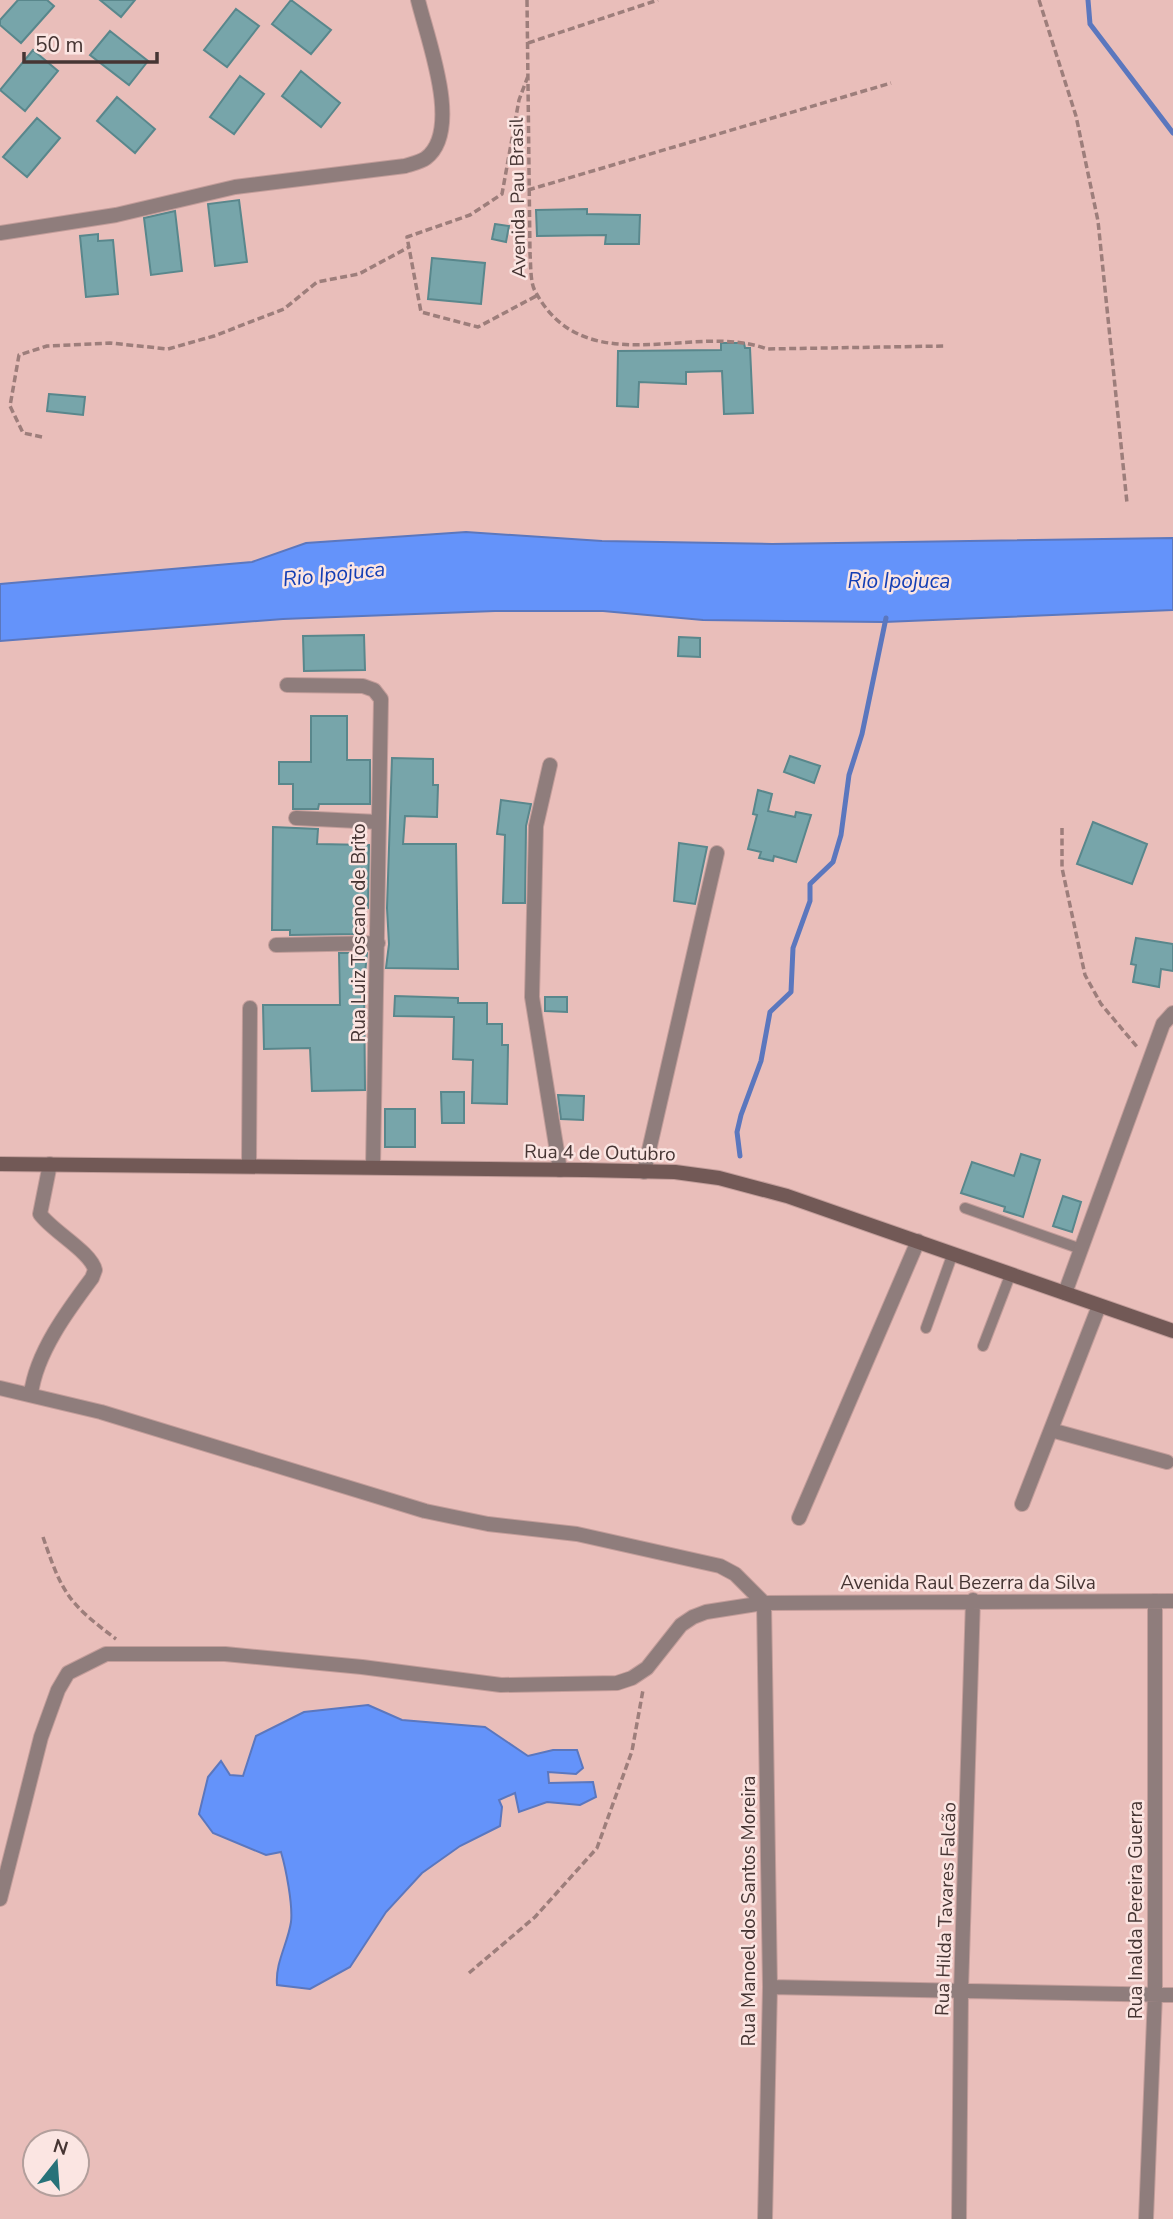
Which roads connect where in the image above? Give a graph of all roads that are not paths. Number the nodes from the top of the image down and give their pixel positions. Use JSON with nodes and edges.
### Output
{"nodes":[{"id":1,"x":418,"y":0,"type":"edge"},
{"id":2,"x":0,"y":233,"type":"edge"},
{"id":3,"x":287,"y":685,"type":"dead end"},
{"id":4,"x":550,"y":765,"type":"dead end"},
{"id":5,"x":296,"y":818,"type":"dead end"},
{"id":6,"x":377,"y":822,"type":"junction"},
{"id":7,"x":717,"y":853,"type":"dead end"},
{"id":8,"x":378,"y":943,"type":"junction"},
{"id":9,"x":276,"y":944,"type":"dead end"},
{"id":10,"x":250,"y":1009,"type":"dead end"},
{"id":11,"x":1173,"y":1013,"type":"edge"},
{"id":12,"x":0,"y":1164,"type":"edge"},
{"id":13,"x":50,"y":1164,"type":"junction"},
{"id":14,"x":249,"y":1165,"type":"junction"},
{"id":15,"x":373,"y":1167,"type":"junction"},
{"id":16,"x":560,"y":1170,"type":"junction"},
{"id":17,"x":644,"y":1172,"type":"junction"},
{"id":18,"x":965,"y":1208,"type":"dead end"},
{"id":19,"x":918,"y":1241,"type":"junction"},
{"id":20,"x":1081,"y":1249,"type":"junction"},
{"id":21,"x":953,"y":1253,"type":"junction"},
{"id":22,"x":1011,"y":1273,"type":"junction"},
{"id":23,"x":1065,"y":1293,"type":"junction"},
{"id":24,"x":1099,"y":1306,"type":"junction"},
{"id":25,"x":926,"y":1328,"type":"dead end"},
{"id":26,"x":1173,"y":1331,"type":"edge"},
{"id":27,"x":983,"y":1346,"type":"dead end"},
{"id":28,"x":0,"y":1388,"type":"edge"},
{"id":29,"x":31,"y":1394,"type":"junction"},
{"id":30,"x":1051,"y":1430,"type":"junction"},
{"id":31,"x":1167,"y":1462,"type":"dead end"},
{"id":32,"x":1021,"y":1504,"type":"dead end"},
{"id":33,"x":799,"y":1518,"type":"dead end"},
{"id":34,"x":973,"y":1600,"type":"junction"},
{"id":35,"x":1155,"y":1601,"type":"junction"},
{"id":36,"x":1173,"y":1601,"type":"edge"},
{"id":37,"x":764,"y":1603,"type":"junction"},
{"id":38,"x":0,"y":1899,"type":"edge"},
{"id":39,"x":770,"y":1987,"type":"junction"},
{"id":40,"x":961,"y":1991,"type":"junction"},
{"id":41,"x":1155,"y":1994,"type":"junction"},
{"id":42,"x":1173,"y":1995,"type":"edge"},
{"id":43,"x":765,"y":2219,"type":"edge"},
{"id":44,"x":959,"y":2219,"type":"edge"},
{"id":45,"x":1146,"y":2219,"type":"edge"}],
"edges":[{"from":1,"to":2,"type":"street"},
{"from":3,"to":6,"type":"street","name":"Rua Luiz Toscano de Brito"},
{"from":4,"to":16,"type":"street"},
{"from":5,"to":6,"type":"street"},
{"from":6,"to":8,"type":"street","name":"Rua Luiz Toscano de Brito"},
{"from":7,"to":17,"type":"street"},
{"from":8,"to":9,"type":"street"},
{"from":8,"to":15,"type":"street","name":"Rua Luiz Toscano de Brito"},
{"from":10,"to":14,"type":"street"},
{"from":11,"to":20,"type":"street"},
{"from":12,"to":13,"type":"main road","name":"Rua 4 de Outubro"},
{"from":13,"to":14,"type":"main road","name":"Rua 4 de Outubro"},
{"from":13,"to":29,"type":"street"},
{"from":14,"to":15,"type":"main road","name":"Rua 4 de Outubro"},
{"from":15,"to":16,"type":"main road","name":"Rua 4 de Outubro"},
{"from":16,"to":17,"type":"main road","name":"Rua 4 de Outubro"},
{"from":17,"to":19,"type":"main road","name":"Rua 4 de Outubro"},
{"from":18,"to":20,"type":"lane"},
{"from":19,"to":21,"type":"main road","name":"Rua 4 de Outubro"},
{"from":19,"to":33,"type":"street"},
{"from":20,"to":23,"type":"street"},
{"from":21,"to":22,"type":"main road","name":"Rua 4 de Outubro"},
{"from":21,"to":25,"type":"lane"},
{"from":22,"to":23,"type":"main road","name":"Rua 4 de Outubro"},
{"from":22,"to":27,"type":"lane"},
{"from":23,"to":24,"type":"main road","name":"Rua 4 de Outubro"},
{"from":24,"to":26,"type":"main road","name":"Rua 4 de Outubro"},
{"from":24,"to":30,"type":"street"},
{"from":28,"to":29,"type":"street"},
{"from":29,"to":37,"type":"street"},
{"from":30,"to":31,"type":"street"},
{"from":30,"to":32,"type":"street"},
{"from":34,"to":35,"type":"street","name":"Avenida Raul Bezerra da Silva"},
{"from":34,"to":37,"type":"street","name":"Avenida Raul Bezerra da Silva"},
{"from":34,"to":40,"type":"street","name":"Rua Hilda Tavares Falcão"},
{"from":35,"to":36,"type":"street","name":"Avenida Raul Bezerra da Silva"},
{"from":35,"to":41,"type":"street","name":"Rua Inalda Pereira Guerra"},
{"from":37,"to":38,"type":"street","name":"Avenida Raul Bezerra da Silva"},
{"from":37,"to":39,"type":"street","name":"Rua Manoel dos Santos Moreira"},
{"from":39,"to":40,"type":"street"},
{"from":39,"to":43,"type":"street","name":"Rua Manoel dos Santos Moreira"},
{"from":40,"to":41,"type":"street"},
{"from":40,"to":44,"type":"street","name":"Rua Hilda Tavares Falcão"},
{"from":41,"to":42,"type":"street"},
{"from":41,"to":45,"type":"street","name":"Rua Inalda Pereira Guerra"}]}
